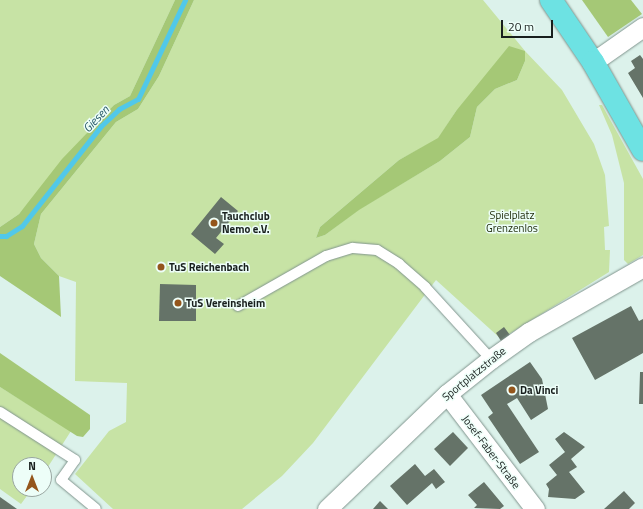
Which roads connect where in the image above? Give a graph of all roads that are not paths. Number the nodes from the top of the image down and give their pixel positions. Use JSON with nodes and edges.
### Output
{"nodes":[{"id":1,"x":551,"y":0,"type":"edge"},
{"id":2,"x":643,"y":27,"type":"edge"},
{"id":3,"x":593,"y":62,"type":"junction"},
{"id":4,"x":643,"y":150,"type":"edge"},
{"id":5,"x":643,"y":267,"type":"edge"},
{"id":6,"x":238,"y":306,"type":"dead end"},
{"id":7,"x":491,"y":359,"type":"junction"},
{"id":8,"x":447,"y":394,"type":"junction"},
{"id":9,"x":0,"y":412,"type":"edge"},
{"id":10,"x":96,"y":509,"type":"edge"},
{"id":11,"x":327,"y":509,"type":"edge"},
{"id":12,"x":535,"y":509,"type":"edge"}],
"edges":[{"from":1,"to":3,"type":"main road"},
{"from":2,"to":3,"type":"street"},
{"from":3,"to":4,"type":"main road"},
{"from":5,"to":7,"type":"street","name":"Sportplatzstraße"},
{"from":6,"to":7,"type":"lane"},
{"from":7,"to":8,"type":"street","name":"Sportplatzstraße"},
{"from":8,"to":11,"type":"street","name":"Sportplatzstraße"},
{"from":8,"to":12,"type":"street","name":"Josef-Faber-Straße"},
{"from":9,"to":10,"type":"lane"}]}
